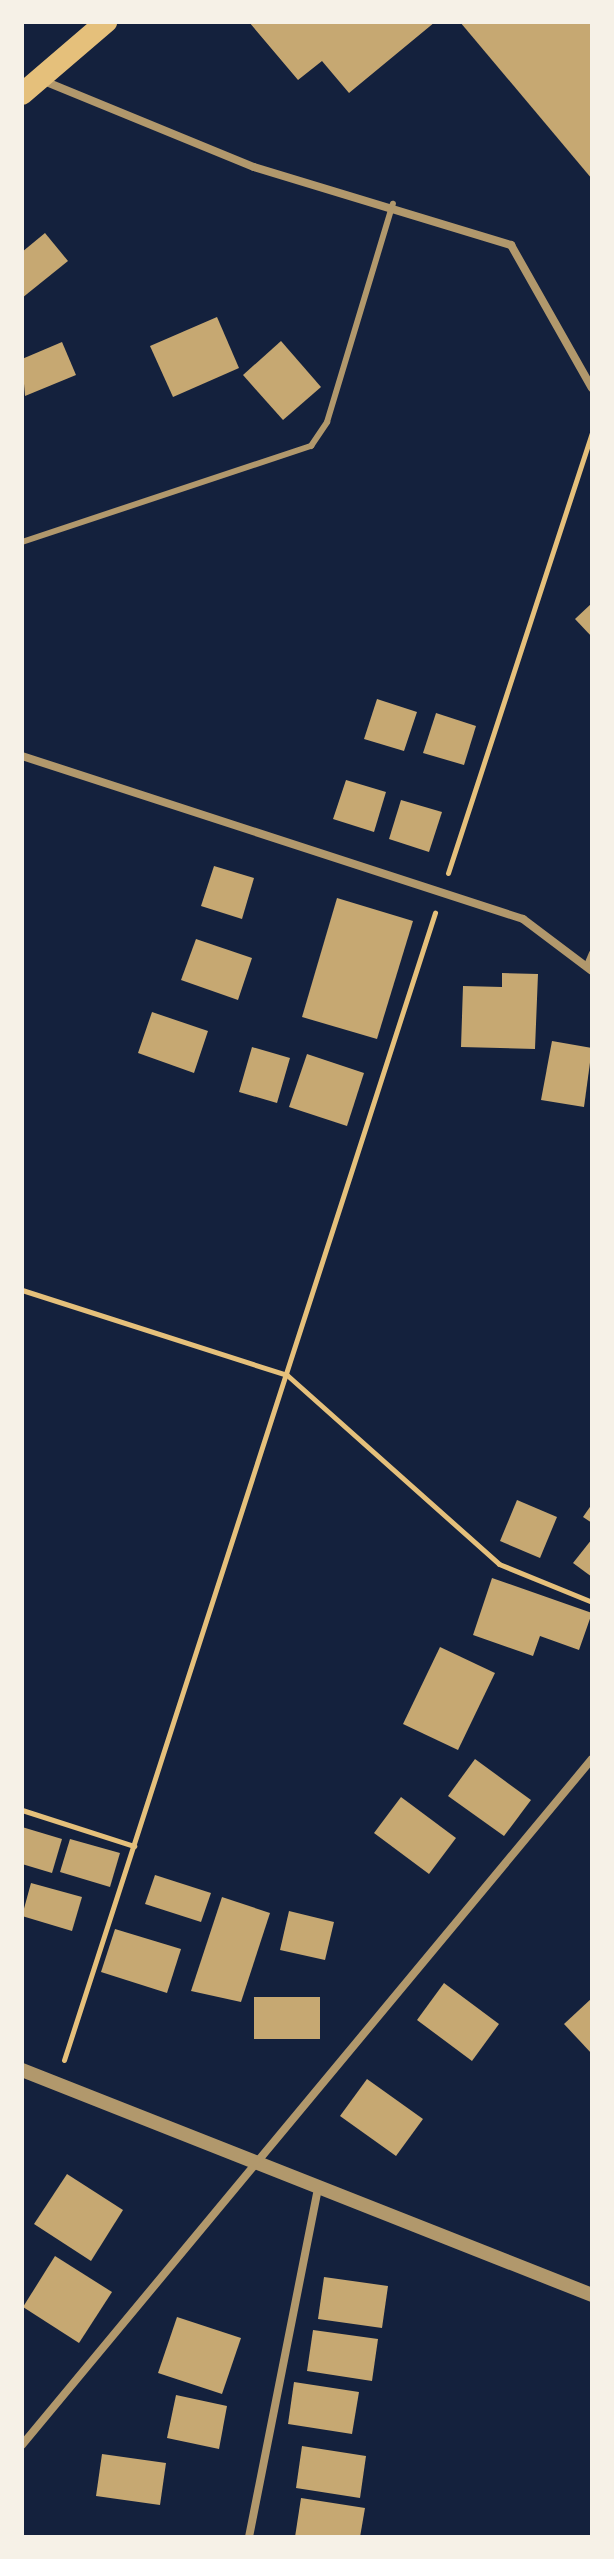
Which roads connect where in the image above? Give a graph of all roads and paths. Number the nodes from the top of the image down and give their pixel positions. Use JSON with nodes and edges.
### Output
{"nodes":[{"id":1,"x":106,"y":22,"type":"edge"},
{"id":2,"x":31,"y":86,"type":"edge"},
{"id":3,"x":393,"y":204,"type":"junction"},
{"id":4,"x":592,"y":388,"type":"edge"},
{"id":5,"x":592,"y":433,"type":"edge"},
{"id":6,"x":22,"y":542,"type":"edge"},
{"id":7,"x":22,"y":756,"type":"edge"},
{"id":8,"x":441,"y":893,"type":"junction"},
{"id":9,"x":592,"y":953,"type":"edge"},
{"id":10,"x":589,"y":968,"type":"edge"},
{"id":11,"x":22,"y":1290,"type":"edge"},
{"id":12,"x":287,"y":1375,"type":"junction"},
{"id":13,"x":592,"y":1602,"type":"edge"},
{"id":14,"x":592,"y":1759,"type":"edge"},
{"id":15,"x":22,"y":1810,"type":"edge"},
{"id":16,"x":134,"y":1846,"type":"junction"},
{"id":17,"x":22,"y":2070,"type":"edge"},
{"id":18,"x":56,"y":2083,"type":"junction"},
{"id":19,"x":257,"y":2160,"type":"junction"},
{"id":20,"x":318,"y":2187,"type":"junction"},
{"id":21,"x":592,"y":2295,"type":"edge"},
{"id":22,"x":22,"y":2445,"type":"edge"},
{"id":23,"x":249,"y":2537,"type":"edge"}],
"edges":[{"from":1,"to":2,"type":"highway"},
{"from":2,"to":3,"type":"street"},
{"from":3,"to":4,"type":"street"},
{"from":3,"to":6,"type":"lane"},
{"from":5,"to":8,"type":"path"},
{"from":7,"to":8,"type":"street"},
{"from":8,"to":10,"type":"street"},
{"from":8,"to":12,"type":"path"},
{"from":9,"to":10,"type":"lane"},
{"from":11,"to":12,"type":"path"},
{"from":12,"to":13,"type":"path"},
{"from":12,"to":16,"type":"path"},
{"from":14,"to":19,"type":"street"},
{"from":15,"to":16,"type":"path"},
{"from":16,"to":18,"type":"path"},
{"from":17,"to":18,"type":"street"},
{"from":18,"to":19,"type":"street"},
{"from":19,"to":20,"type":"street"},
{"from":19,"to":22,"type":"street"},
{"from":20,"to":21,"type":"street"},
{"from":20,"to":23,"type":"street"}]}
